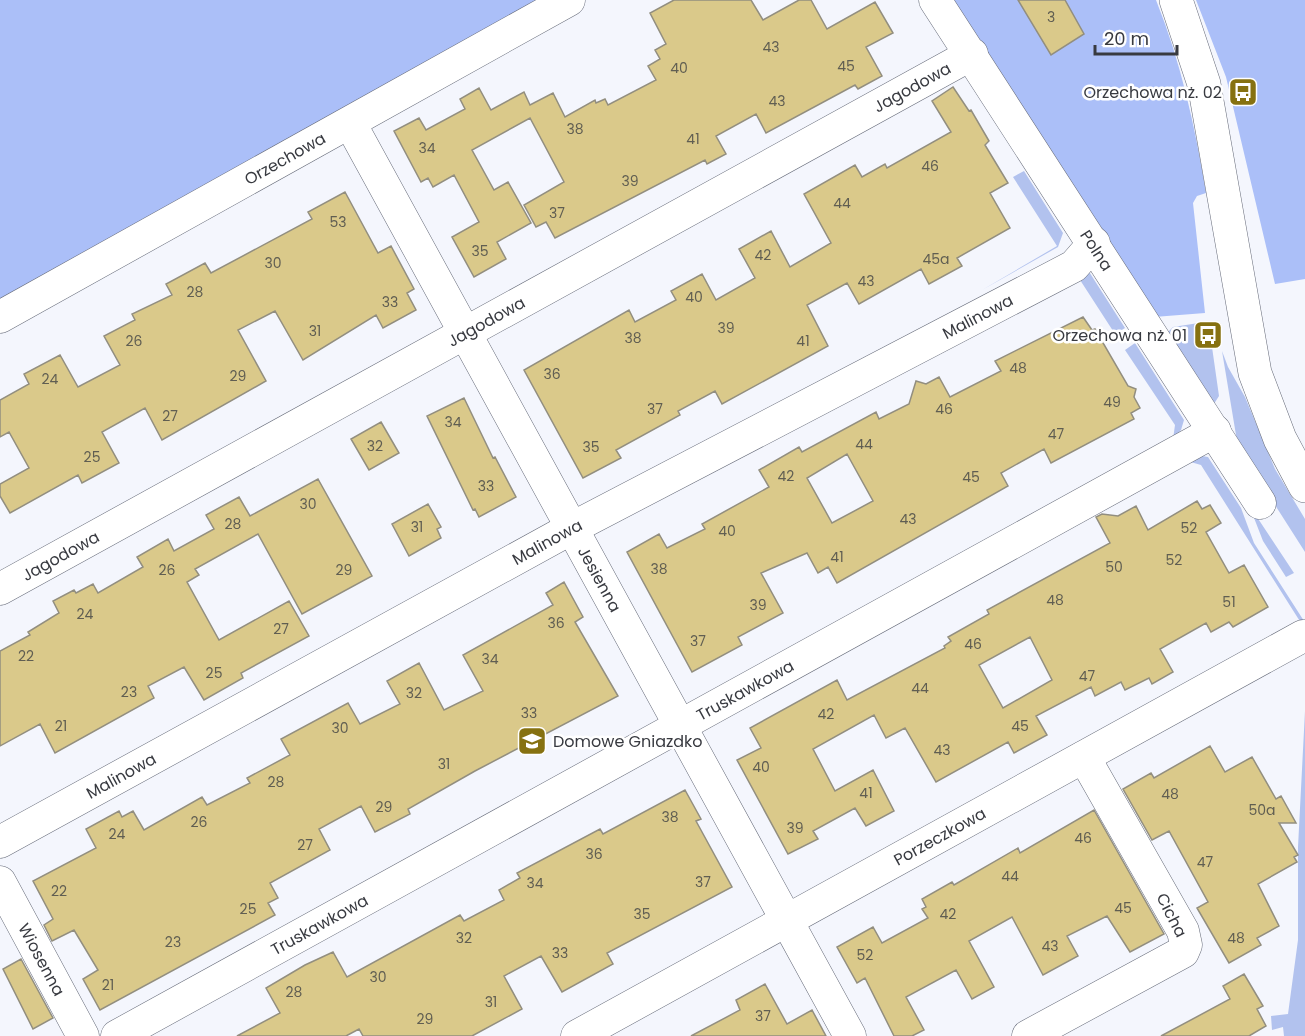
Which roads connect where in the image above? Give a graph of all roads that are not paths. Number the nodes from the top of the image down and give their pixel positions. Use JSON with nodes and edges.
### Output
{"nodes":[{"id":1,"x":569,"y":0,"type":"edge"},
{"id":2,"x":934,"y":0,"type":"edge"},
{"id":3,"x":1176,"y":0,"type":"edge"},
{"id":4,"x":972,"y":54,"type":"junction"},
{"id":5,"x":350,"y":123,"type":"junction"},
{"id":6,"x":1094,"y":243,"type":"junction"},
{"id":7,"x":0,"y":317,"type":"edge"},
{"id":8,"x":465,"y":333,"type":"junction"},
{"id":9,"x":1215,"y":431,"type":"junction"},
{"id":10,"x":1305,"y":486,"type":"edge"},
{"id":11,"x":1260,"y":503,"type":"dead end"},
{"id":12,"x":572,"y":528,"type":"junction"},
{"id":13,"x":0,"y":589,"type":"edge"},
{"id":14,"x":1303,"y":636,"type":"dead end"},
{"id":15,"x":680,"y":725,"type":"junction"},
{"id":16,"x":1084,"y":757,"type":"junction"},
{"id":17,"x":0,"y":842,"type":"edge"},
{"id":18,"x":0,"y":882,"type":"edge"},
{"id":19,"x":787,"y":920,"type":"junction"},
{"id":20,"x":83,"y":1036,"type":"edge"},
{"id":21,"x":117,"y":1036,"type":"edge"},
{"id":22,"x":577,"y":1036,"type":"edge"},
{"id":23,"x":850,"y":1036,"type":"edge"},
{"id":24,"x":1028,"y":1036,"type":"edge"}],
"edges":[{"from":1,"to":5,"type":"street","name":"Orzechowa"},
{"from":2,"to":4,"type":"street","name":"Polna"},
{"from":3,"to":10,"type":"street"},
{"from":4,"to":6,"type":"street","name":"Polna"},
{"from":4,"to":8,"type":"street","name":"Jagodowa"},
{"from":5,"to":7,"type":"street","name":"Orzechowa"},
{"from":5,"to":8,"type":"street","name":"Jesienna"},
{"from":6,"to":9,"type":"street","name":"Polna"},
{"from":6,"to":12,"type":"street","name":"Malinowa"},
{"from":8,"to":12,"type":"street","name":"Jesienna"},
{"from":8,"to":13,"type":"street","name":"Jagodowa"},
{"from":9,"to":11,"type":"street","name":"Polna"},
{"from":9,"to":15,"type":"street","name":"Truskawkowa"},
{"from":12,"to":15,"type":"street","name":"Jesienna"},
{"from":12,"to":17,"type":"street","name":"Malinowa"},
{"from":14,"to":16,"type":"street","name":"Porzeczkowa"},
{"from":15,"to":19,"type":"street","name":"Jesienna"},
{"from":15,"to":21,"type":"street","name":"Truskawkowa"},
{"from":16,"to":19,"type":"street","name":"Porzeczkowa"},
{"from":16,"to":24,"type":"street","name":"Cicha"},
{"from":18,"to":20,"type":"street","name":"Wiosenna"},
{"from":19,"to":22,"type":"street","name":"Porzeczkowa"},
{"from":19,"to":23,"type":"street","name":"Jesienna"}]}
